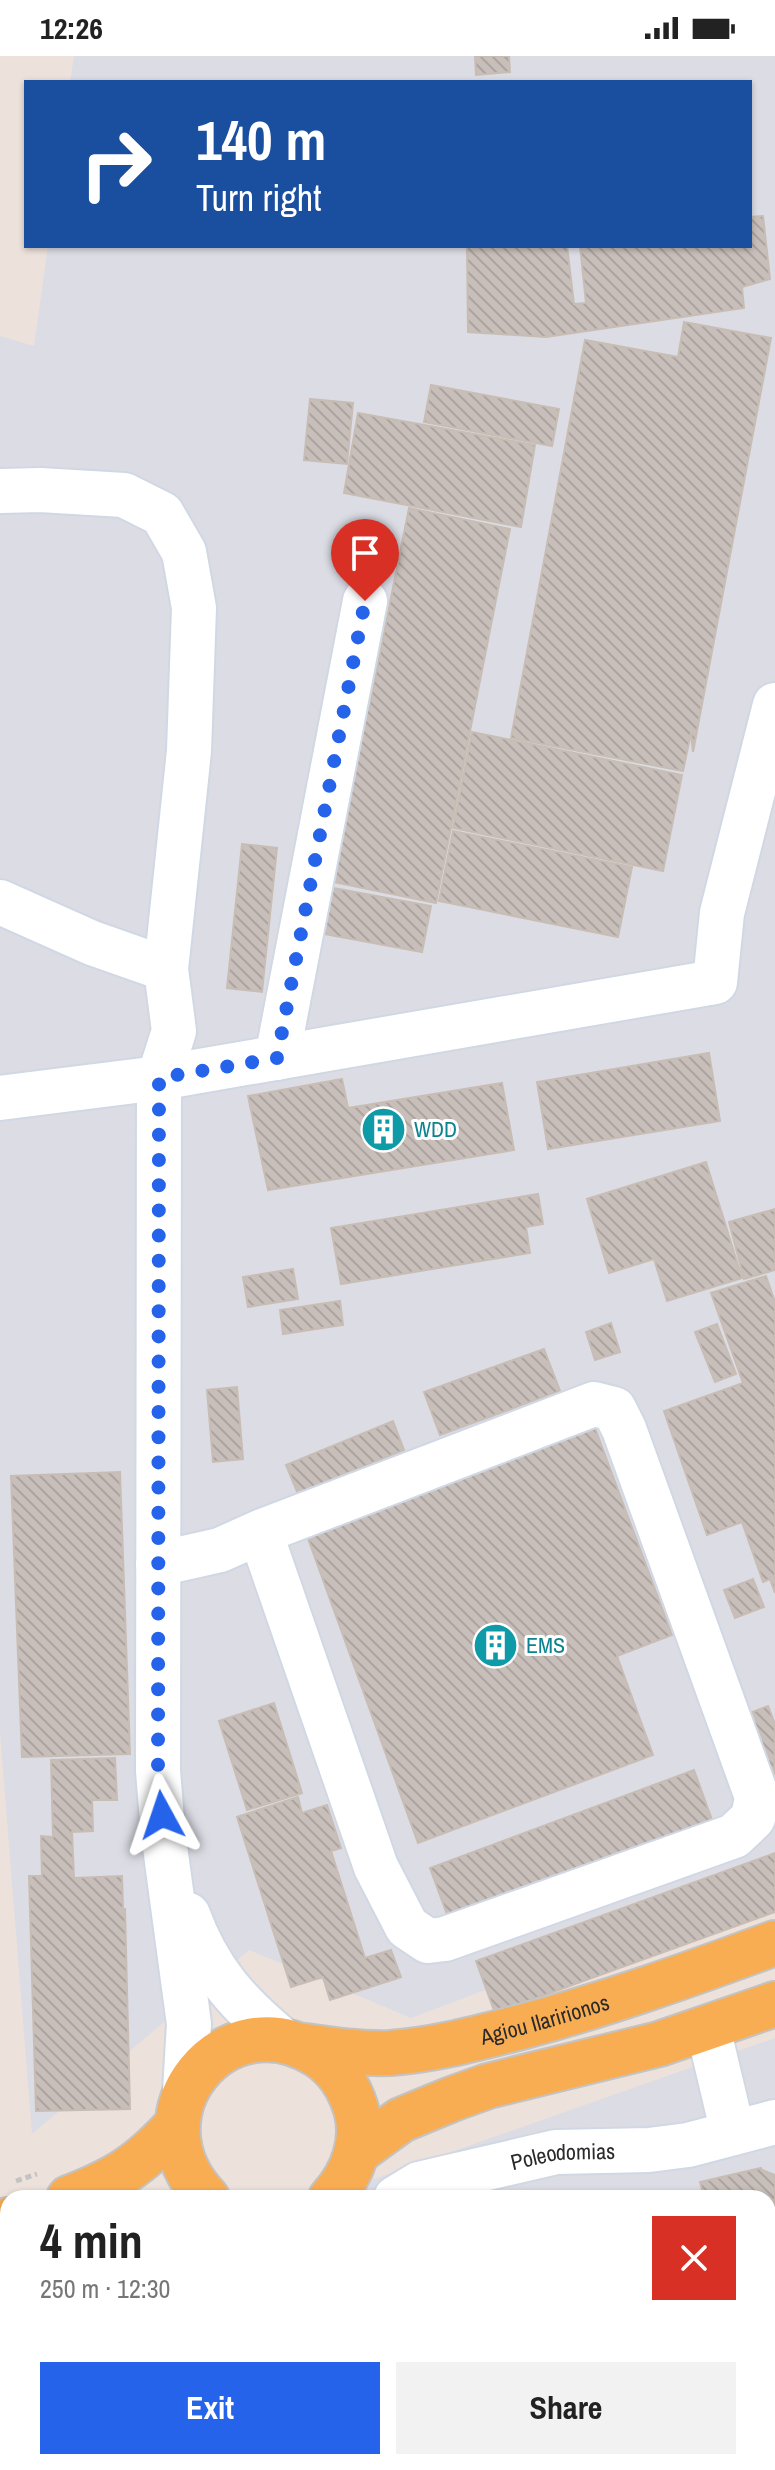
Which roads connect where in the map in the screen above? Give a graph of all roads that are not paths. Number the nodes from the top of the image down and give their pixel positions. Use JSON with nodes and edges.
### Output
{"nodes":[{"id":1,"x":0,"y":491,"type":"edge"},
{"id":2,"x":365,"y":601,"type":"dead end"},
{"id":3,"x":775,"y":705,"type":"edge"},
{"id":4,"x":0,"y":902,"type":"edge"},
{"id":5,"x":166,"y":969,"type":"junction"},
{"id":6,"x":277,"y":1058,"type":"junction"},
{"id":7,"x":159,"y":1078,"type":"junction"},
{"id":8,"x":0,"y":1098,"type":"edge"},
{"id":9,"x":260,"y":1532,"type":"junction"},
{"id":10,"x":158,"y":1564,"type":"junction"},
{"id":11,"x":163,"y":1832,"type":"junction"},
{"id":12,"x":775,"y":1943,"type":"edge"},
{"id":13,"x":775,"y":2004,"type":"edge"},
{"id":14,"x":708,"y":2028,"type":"junction"},
{"id":15,"x":293,"y":2043,"type":"junction"},
{"id":16,"x":181,"y":2109,"type":"junction"},
{"id":17,"x":775,"y":2122,"type":"edge"},
{"id":18,"x":733,"y":2133,"type":"junction"},
{"id":19,"x":357,"y":2152,"type":"junction"},
{"id":20,"x":87,"y":2190,"type":"edge"},
{"id":21,"x":200,"y":2190,"type":"edge"},
{"id":22,"x":337,"y":2190,"type":"edge"},
{"id":23,"x":409,"y":2190,"type":"edge"}],
"edges":[{"from":1,"to":5,"type":"street"},
{"from":2,"to":6,"type":"street"},
{"from":3,"to":6,"type":"street"},
{"from":4,"to":5,"type":"street"},
{"from":5,"to":7,"type":"street"},
{"from":6,"to":7,"type":"street"},
{"from":7,"to":8,"type":"street"},
{"from":7,"to":10,"type":"street"},
{"from":9,"to":9,"type":"street"},
{"from":9,"to":10,"type":"street"},
{"from":10,"to":11,"type":"street"},
{"from":11,"to":15,"type":"street"},
{"from":11,"to":16,"type":"street"},
{"from":12,"to":15,"type":"main road","name":"Agiou Ilaririonos"},
{"from":13,"to":14,"type":"main road"},
{"from":14,"to":18,"type":"street"},
{"from":14,"to":19,"type":"main road"},
{"from":15,"to":16,"type":"main road","name":"Agiou Ilaririonos"},
{"from":15,"to":19,"type":"main road"},
{"from":16,"to":20,"type":"main road"},
{"from":16,"to":21,"type":"main road"},
{"from":17,"to":18,"type":"street","name":"Poleodomias"},
{"from":18,"to":23,"type":"street","name":"Poleodomias"},
{"from":19,"to":22,"type":"main road"}]}
